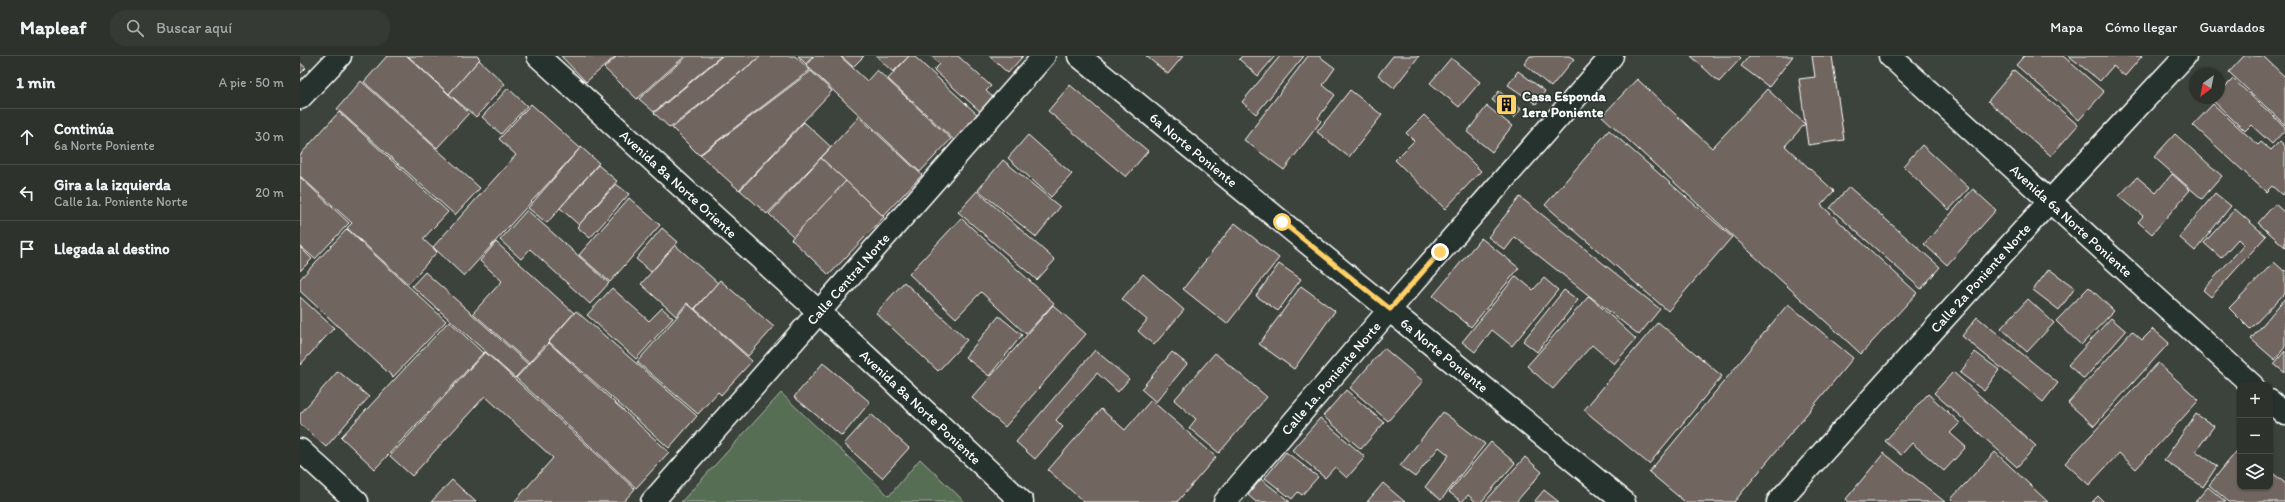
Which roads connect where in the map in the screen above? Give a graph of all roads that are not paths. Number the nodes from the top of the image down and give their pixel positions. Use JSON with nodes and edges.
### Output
{"nodes":[{"id":1,"x":340,"y":56,"type":"edge"},
{"id":2,"x":538,"y":56,"type":"edge"},
{"id":3,"x":1044,"y":56,"type":"edge"},
{"id":4,"x":1079,"y":56,"type":"edge"},
{"id":5,"x":1612,"y":56,"type":"edge"},
{"id":6,"x":1890,"y":56,"type":"edge"},
{"id":7,"x":2185,"y":56,"type":"edge"},
{"id":8,"x":300,"y":98,"type":"edge"},
{"id":9,"x":2049,"y":202,"type":"junction"},
{"id":10,"x":1390,"y":309,"type":"junction"},
{"id":11,"x":819,"y":312,"type":"junction"},
{"id":12,"x":2249,"y":382,"type":"edge"},
{"id":13,"x":2273,"y":404,"type":"edge"},
{"id":14,"x":2285,"y":414,"type":"edge"},
{"id":15,"x":300,"y":450,"type":"edge"},
{"id":16,"x":357,"y":502,"type":"edge"},
{"id":17,"x":652,"y":502,"type":"edge"},
{"id":18,"x":1022,"y":502,"type":"edge"},
{"id":19,"x":1225,"y":502,"type":"edge"},
{"id":20,"x":1624,"y":502,"type":"edge"},
{"id":21,"x":1778,"y":502,"type":"edge"}],
"edges":[{"from":1,"to":8,"type":"street"},
{"from":2,"to":11,"type":"street","name":"Avenida 8a Norte Oriente"},
{"from":3,"to":11,"type":"street","name":"Calle Central Norte"},
{"from":4,"to":10,"type":"street","name":"6a Norte Poniente"},
{"from":5,"to":10,"type":"street","name":"Calle 1a. Poniente Norte"},
{"from":6,"to":9,"type":"street","name":"Avenida 6a Norte Poniente"},
{"from":7,"to":9,"type":"street","name":"Calle 2a Poniente Norte"},
{"from":9,"to":12,"type":"street","name":"Avenida 6a Norte Poniente"},
{"from":9,"to":21,"type":"street","name":"Calle 2a Poniente Norte"},
{"from":10,"to":19,"type":"street","name":"Calle 1a. Poniente Norte"},
{"from":10,"to":20,"type":"street","name":"6a Norte Poniente"},
{"from":11,"to":17,"type":"street","name":"Calle Central Norte"},
{"from":11,"to":18,"type":"street","name":"Avenida 8a Norte Poniente"},
{"from":13,"to":14,"type":"street"},
{"from":15,"to":16,"type":"street"}]}
